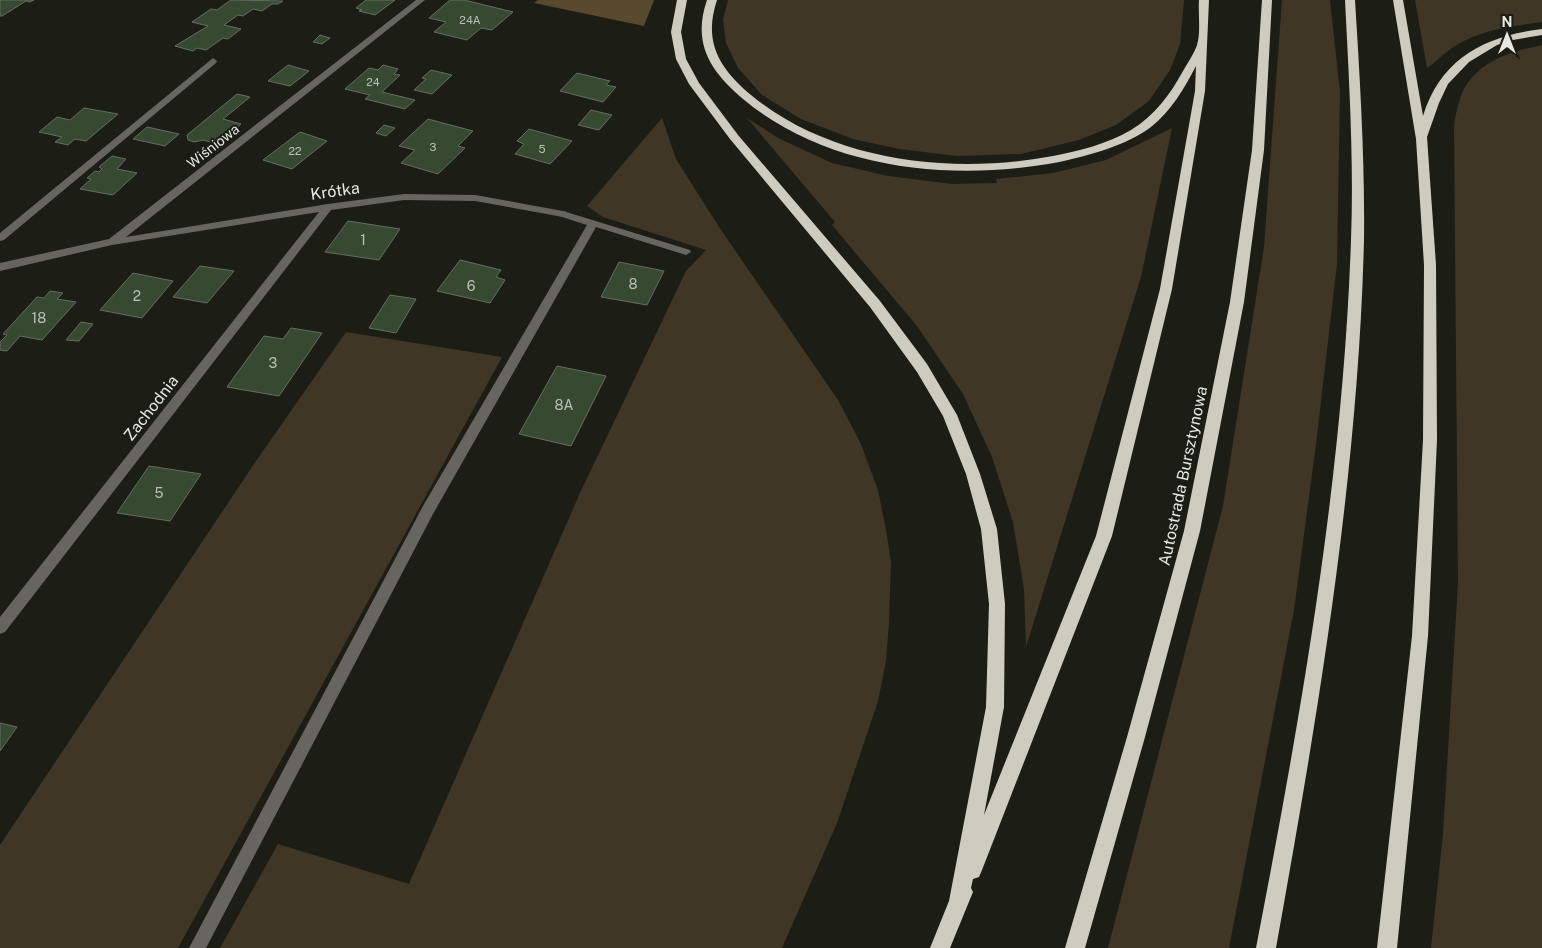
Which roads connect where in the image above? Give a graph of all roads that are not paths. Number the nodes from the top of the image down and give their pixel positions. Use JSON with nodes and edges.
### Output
{"nodes":[{"id":1,"x":421,"y":0,"type":"edge"},
{"id":2,"x":682,"y":0,"type":"edge"},
{"id":3,"x":712,"y":0,"type":"edge"},
{"id":4,"x":1204,"y":0,"type":"edge"},
{"id":5,"x":1267,"y":0,"type":"edge"},
{"id":6,"x":1350,"y":0,"type":"edge"},
{"id":7,"x":1398,"y":0,"type":"edge"},
{"id":8,"x":1542,"y":32,"type":"edge"},
{"id":9,"x":1202,"y":44,"type":"junction"},
{"id":10,"x":213,"y":61,"type":"dead end"},
{"id":11,"x":1422,"y":139,"type":"junction"},
{"id":12,"x":328,"y":207,"type":"junction"},
{"id":13,"x":593,"y":223,"type":"junction"},
{"id":14,"x":0,"y":238,"type":"edge"},
{"id":15,"x":112,"y":242,"type":"junction"},
{"id":16,"x":686,"y":252,"type":"dead end"},
{"id":17,"x":0,"y":267,"type":"edge"},
{"id":18,"x":0,"y":628,"type":"edge"},
{"id":19,"x":959,"y":901,"type":"junction"},
{"id":20,"x":197,"y":948,"type":"edge"},
{"id":21,"x":940,"y":948,"type":"edge"},
{"id":22,"x":1076,"y":948,"type":"edge"},
{"id":23,"x":1266,"y":948,"type":"edge"},
{"id":24,"x":1387,"y":948,"type":"edge"}],
"edges":[{"from":1,"to":15,"type":"street","name":"Wiśniowa"},
{"from":2,"to":19,"type":"highway"},
{"from":3,"to":9,"type":"highway"},
{"from":4,"to":9,"type":"highway"},
{"from":5,"to":22,"type":"highway","name":"Autostrada Bursztynowa"},
{"from":6,"to":23,"type":"highway"},
{"from":7,"to":11,"type":"highway"},
{"from":8,"to":11,"type":"highway"},
{"from":9,"to":19,"type":"highway"},
{"from":10,"to":14,"type":"street"},
{"from":11,"to":24,"type":"highway"},
{"from":12,"to":13,"type":"street","name":"Krótka"},
{"from":12,"to":15,"type":"street","name":"Krótka"},
{"from":12,"to":18,"type":"street","name":"Zachodnia"},
{"from":13,"to":16,"type":"street","name":"Krótka"},
{"from":13,"to":20,"type":"street"},
{"from":15,"to":17,"type":"street","name":"Wiśniowa"},
{"from":19,"to":21,"type":"highway"}]}
